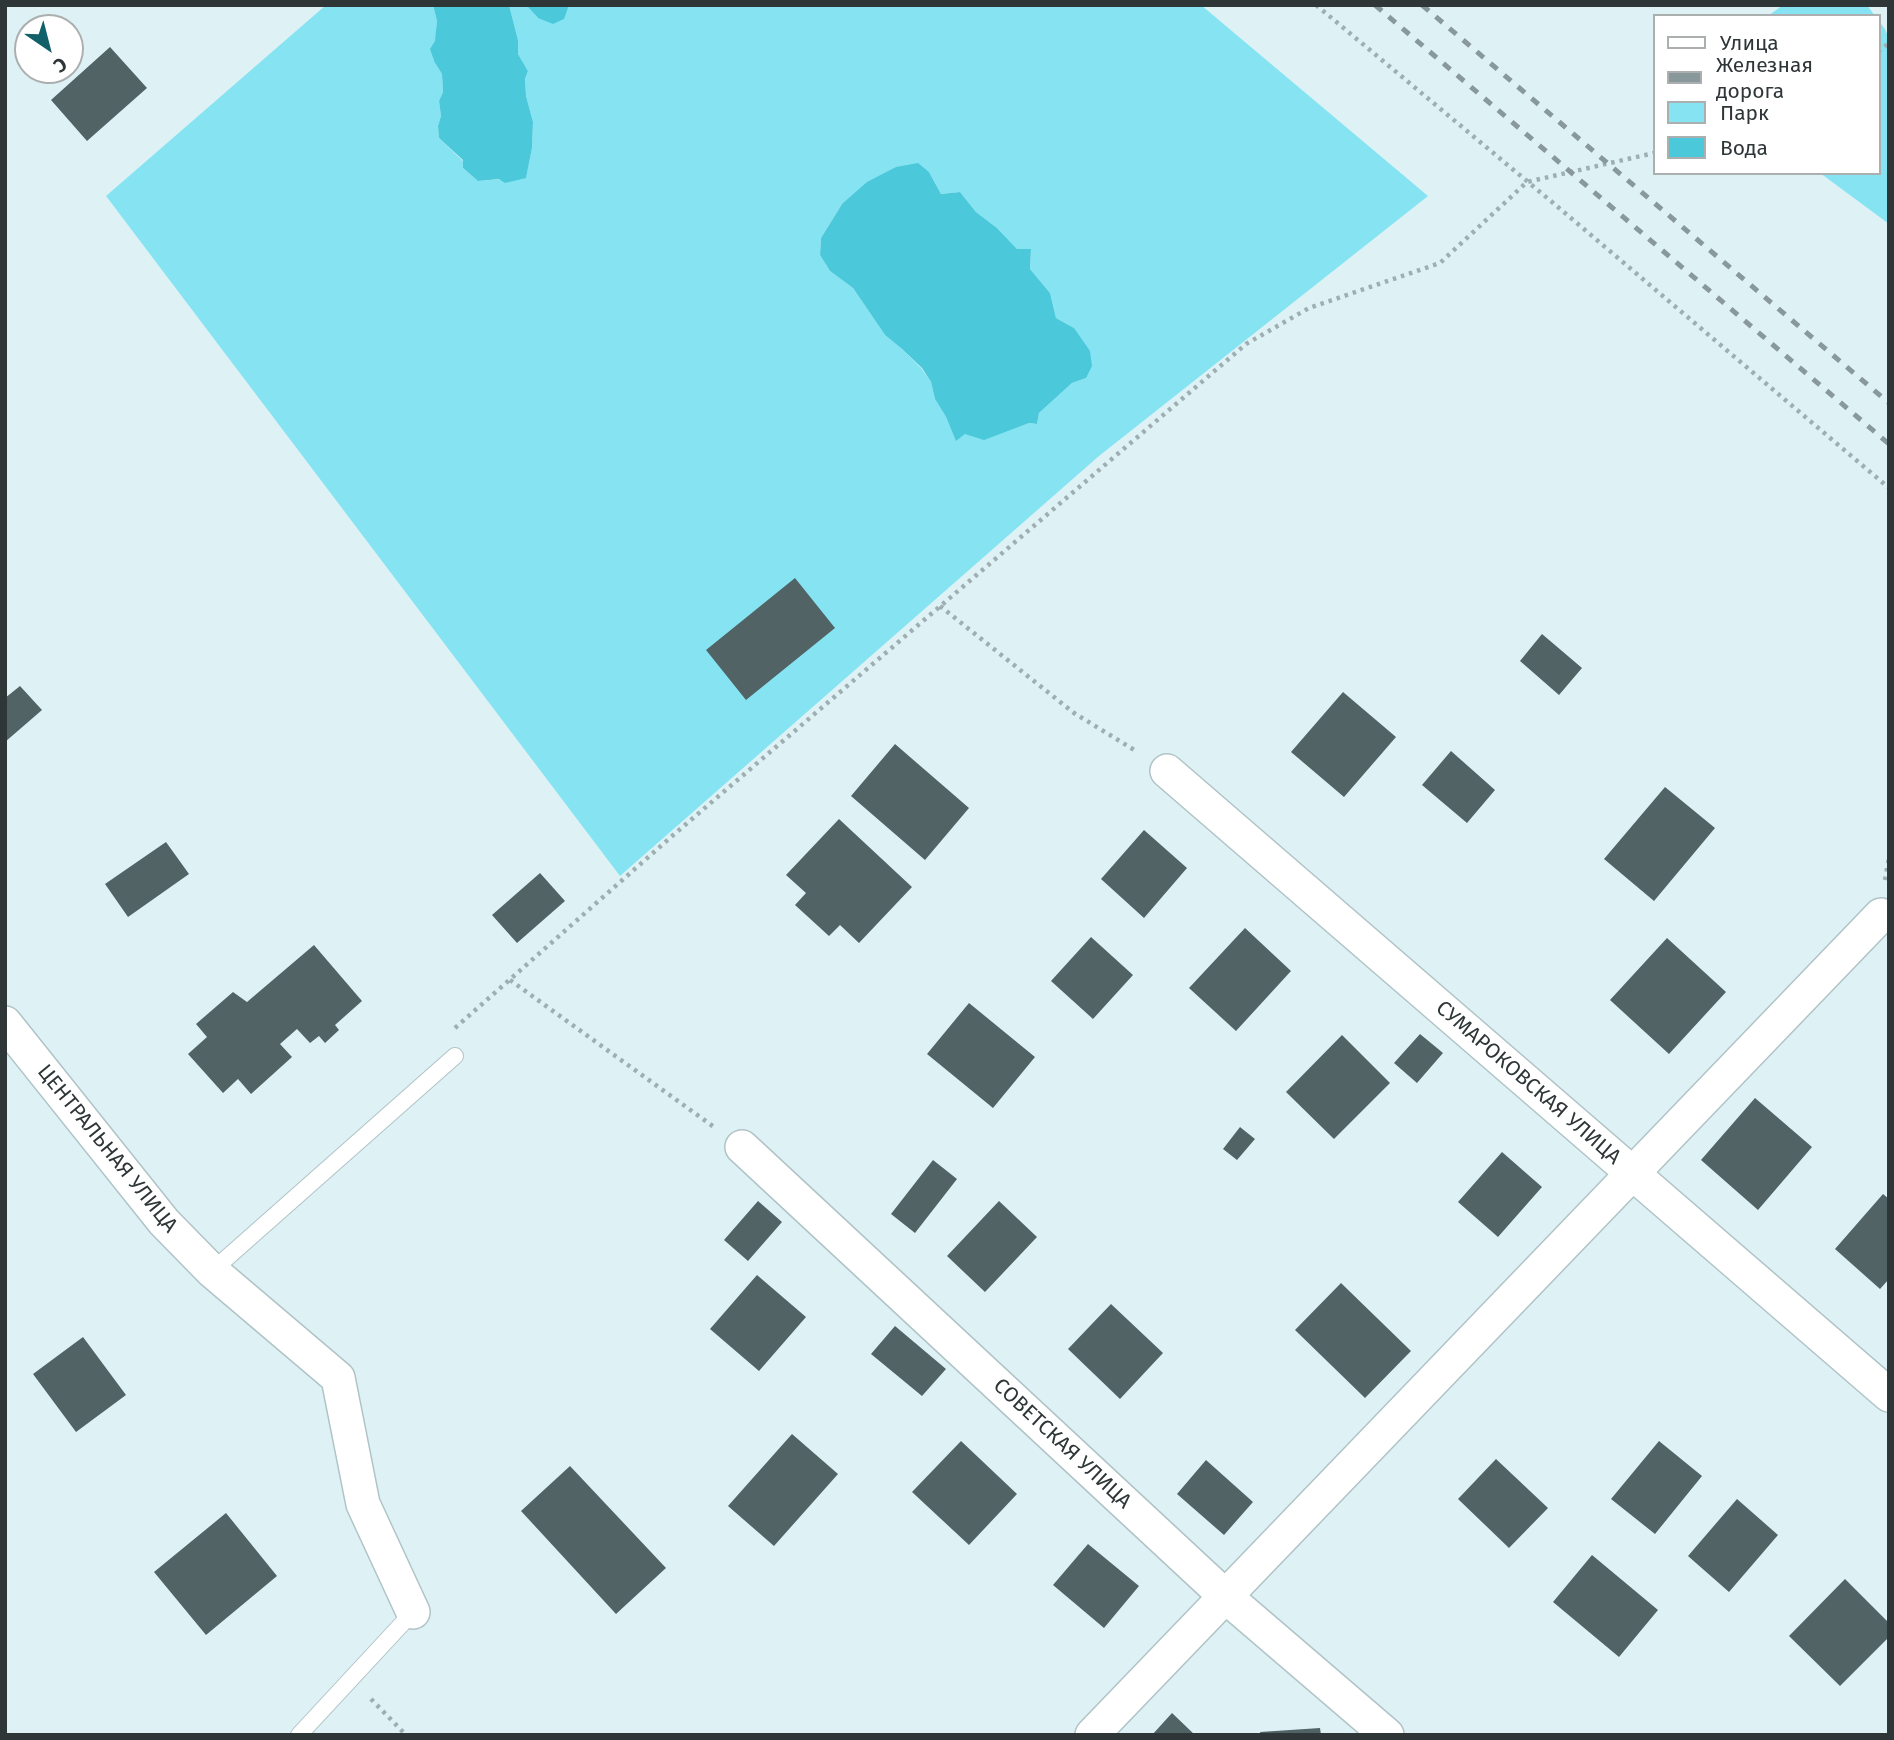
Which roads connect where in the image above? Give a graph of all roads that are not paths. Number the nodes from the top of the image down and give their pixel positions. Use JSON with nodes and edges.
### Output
{"nodes":[{"id":1,"x":1167,"y":771,"type":"road end"},
{"id":2,"x":1881,"y":915,"type":"dead end"},
{"id":3,"x":5,"y":1023,"type":"edge"},
{"id":4,"x":455,"y":1056,"type":"dead end"},
{"id":5,"x":742,"y":1147,"type":"road end"},
{"id":6,"x":1632,"y":1173,"type":"junction"},
{"id":7,"x":212,"y":1271,"type":"junction"},
{"id":8,"x":1889,"y":1395,"type":"edge"},
{"id":9,"x":1225,"y":1596,"type":"junction"},
{"id":10,"x":413,"y":1612,"type":"joint"},
{"id":11,"x":299,"y":1735,"type":"edge"},
{"id":12,"x":1091,"y":1735,"type":"edge"},
{"id":13,"x":1387,"y":1735,"type":"edge"}],
"edges":[{"from":1,"to":6,"type":"street","name":"СУМАРОКОВСКАЯ УЛИЦА"},
{"from":2,"to":6,"type":"street"},
{"from":3,"to":7,"type":"street","name":"ЦЕНТРАЛЬНАЯ УЛИЦА"},
{"from":4,"to":7,"type":"lane"},
{"from":5,"to":9,"type":"street","name":"СОВЕТСКАЯ УЛИЦА"},
{"from":6,"to":8,"type":"street","name":"СУМАРОКОВСКАЯ УЛИЦА"},
{"from":6,"to":9,"type":"street"},
{"from":7,"to":10,"type":"street","name":"ЦЕНТРАЛЬНАЯ УЛИЦА"},
{"from":9,"to":12,"type":"street"},
{"from":9,"to":13,"type":"street","name":"СОВЕТСКАЯ УЛИЦА"},
{"from":10,"to":11,"type":"lane"}]}
